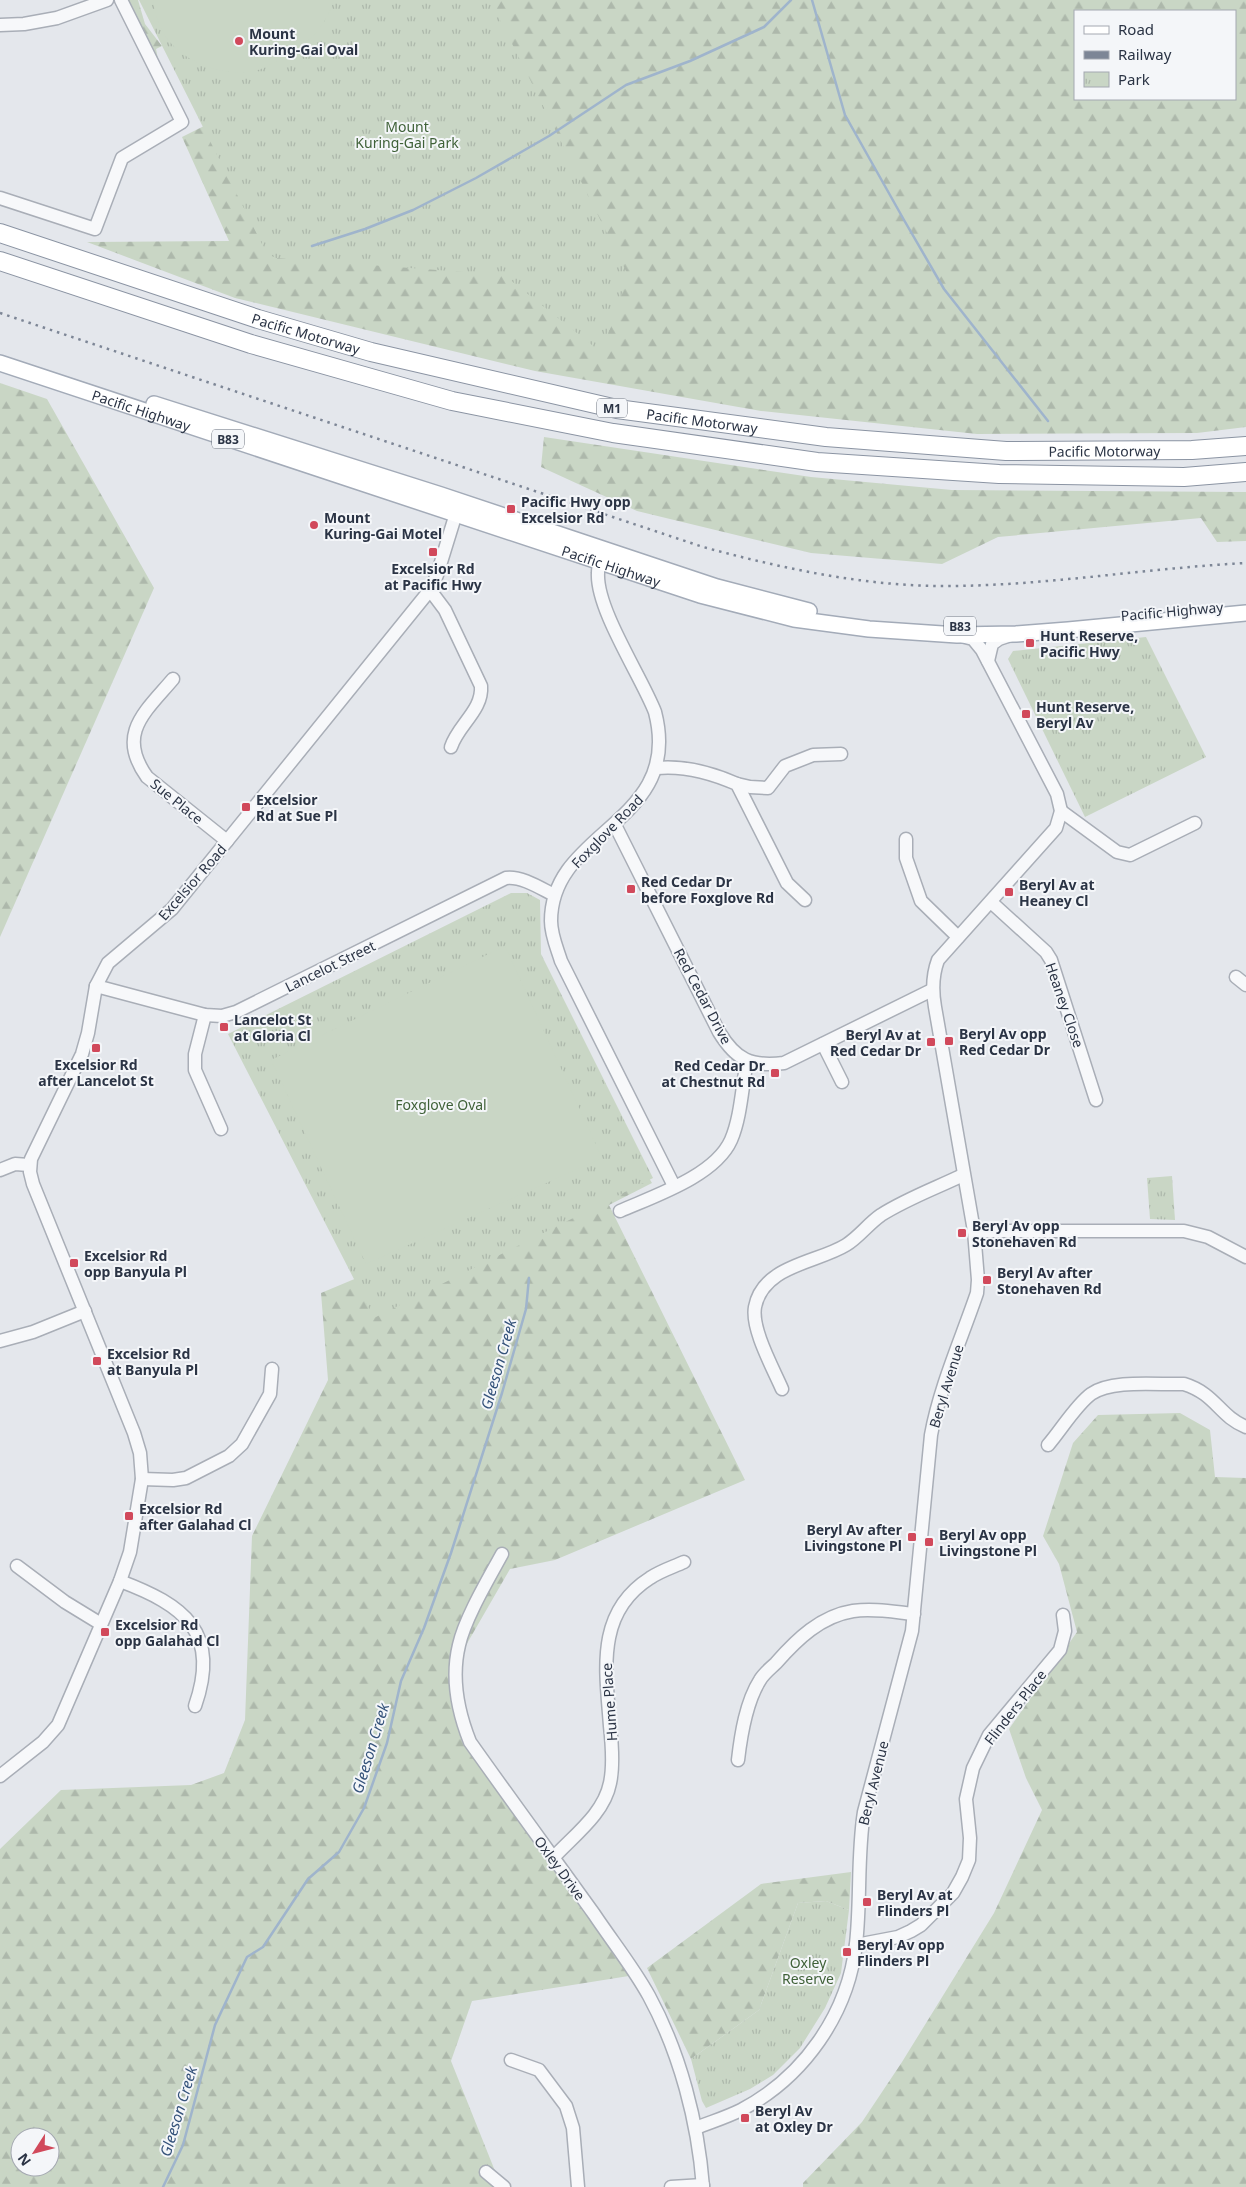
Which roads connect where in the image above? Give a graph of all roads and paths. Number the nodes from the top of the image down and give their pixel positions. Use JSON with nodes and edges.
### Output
{"nodes":[{"id":1,"x":107,"y":0,"type":"edge"},
{"id":2,"x":121,"y":0,"type":"edge"},
{"id":3,"x":0,"y":24,"type":"edge"},
{"id":4,"x":0,"y":198,"type":"edge"},
{"id":5,"x":0,"y":233,"type":"edge"},
{"id":6,"x":0,"y":261,"type":"edge"},
{"id":7,"x":0,"y":354,"type":"edge"},
{"id":8,"x":0,"y":363,"type":"edge"},
{"id":9,"x":1246,"y":446,"type":"edge"},
{"id":10,"x":1246,"y":472,"type":"edge"},
{"id":11,"x":458,"y":508,"type":"junction"},
{"id":12,"x":601,"y":556,"type":"junction"},
{"id":13,"x":430,"y":590,"type":"junction"},
{"id":14,"x":1246,"y":605,"type":"edge"},
{"id":15,"x":1246,"y":613,"type":"edge"},
{"id":16,"x":957,"y":634,"type":"junction"},
{"id":17,"x":1016,"y":634,"type":"junction"},
{"id":18,"x":988,"y":661,"type":"junction"},
{"id":19,"x":173,"y":679,"type":"dead end"},
{"id":20,"x":451,"y":747,"type":"dead end"},
{"id":21,"x":840,"y":754,"type":"dead end"},
{"id":22,"x":656,"y":768,"type":"junction"},
{"id":23,"x":737,"y":784,"type":"junction"},
{"id":24,"x":1061,"y":811,"type":"junction"},
{"id":25,"x":1195,"y":823,"type":"dead end"},
{"id":26,"x":615,"y":825,"type":"junction"},
{"id":27,"x":906,"y":839,"type":"dead end"},
{"id":28,"x":227,"y":841,"type":"junction"},
{"id":29,"x":554,"y":895,"type":"junction"},
{"id":30,"x":805,"y":900,"type":"dead end"},
{"id":31,"x":991,"y":902,"type":"junction"},
{"id":32,"x":958,"y":937,"type":"junction"},
{"id":33,"x":96,"y":986,"type":"junction"},
{"id":34,"x":932,"y":990,"type":"junction"},
{"id":35,"x":205,"y":1015,"type":"junction"},
{"id":36,"x":823,"y":1044,"type":"junction"},
{"id":37,"x":747,"y":1061,"type":"junction"},
{"id":38,"x":842,"y":1082,"type":"dead end"},
{"id":39,"x":1096,"y":1100,"type":"dead end"},
{"id":40,"x":221,"y":1129,"type":"dead end"},
{"id":41,"x":29,"y":1165,"type":"junction"},
{"id":42,"x":0,"y":1170,"type":"edge"},
{"id":43,"x":963,"y":1174,"type":"junction"},
{"id":44,"x":674,"y":1186,"type":"junction"},
{"id":45,"x":620,"y":1211,"type":"dead end"},
{"id":46,"x":974,"y":1231,"type":"junction"},
{"id":47,"x":1246,"y":1257,"type":"edge"},
{"id":48,"x":85,"y":1311,"type":"junction"},
{"id":49,"x":0,"y":1341,"type":"edge"},
{"id":50,"x":272,"y":1369,"type":"dead end"},
{"id":51,"x":782,"y":1389,"type":"dead end"},
{"id":52,"x":1246,"y":1427,"type":"edge"},
{"id":53,"x":1048,"y":1446,"type":"dead end"},
{"id":54,"x":142,"y":1479,"type":"junction"},
{"id":55,"x":502,"y":1554,"type":"dead end"},
{"id":56,"x":684,"y":1562,"type":"dead end"},
{"id":57,"x":17,"y":1566,"type":"dead end"},
{"id":58,"x":120,"y":1581,"type":"junction"},
{"id":59,"x":914,"y":1614,"type":"junction"},
{"id":60,"x":1063,"y":1615,"type":"dead end"},
{"id":61,"x":101,"y":1624,"type":"junction"},
{"id":62,"x":194,"y":1706,"type":"dead end"},
{"id":63,"x":738,"y":1760,"type":"dead end"},
{"id":64,"x":0,"y":1776,"type":"edge"},
{"id":65,"x":553,"y":1858,"type":"junction"},
{"id":66,"x":856,"y":1945,"type":"junction"},
{"id":67,"x":511,"y":2060,"type":"dead end"},
{"id":68,"x":696,"y":2128,"type":"junction"},
{"id":69,"x":486,"y":2172,"type":"dead end"},
{"id":70,"x":703,"y":2186,"type":"edge"},
{"id":71,"x":504,"y":2187,"type":"edge"},
{"id":72,"x":578,"y":2187,"type":"edge"},
{"id":73,"x":671,"y":2187,"type":"edge"}],
"edges":[{"from":1,"to":3,"type":"street"},
{"from":2,"to":4,"type":"street"},
{"from":5,"to":9,"type":"highway","name":"Pacific Motorway","number":"M1"},
{"from":6,"to":10,"type":"highway","name":"Pacific Motorway","number":"M1"},
{"from":7,"to":11,"type":"main road","name":"Pacific Highway","number":"B83"},
{"from":8,"to":11,"type":"main road","name":"Pacific Highway","number":"B83"},
{"from":11,"to":12,"type":"main road","name":"Pacific Highway","number":"B83"},
{"from":11,"to":13,"type":"street","name":"Excelsior Road"},
{"from":12,"to":14,"type":"main road","name":"Pacific Highway","number":"B83"},
{"from":12,"to":16,"type":"main road","name":"Pacific Highway","number":"B83"},
{"from":12,"to":22,"type":"street","name":"Foxglove Road"},
{"from":13,"to":20,"type":"street"},
{"from":13,"to":28,"type":"street","name":"Excelsior Road"},
{"from":15,"to":17,"type":"main road","name":"Pacific Highway","number":"B83"},
{"from":16,"to":17,"type":"main road","name":"Pacific Highway","number":"B83"},
{"from":16,"to":18,"type":"street"},
{"from":17,"to":18,"type":"street"},
{"from":18,"to":24,"type":"street"},
{"from":19,"to":28,"type":"street","name":"Sue Place"},
{"from":21,"to":23,"type":"street"},
{"from":22,"to":23,"type":"street"},
{"from":22,"to":26,"type":"street","name":"Foxglove Road"},
{"from":23,"to":30,"type":"street"},
{"from":24,"to":25,"type":"street"},
{"from":24,"to":31,"type":"street","name":"Beryl Avenue"},
{"from":26,"to":29,"type":"street","name":"Foxglove Road"},
{"from":26,"to":37,"type":"street","name":"Red Cedar Drive"},
{"from":27,"to":32,"type":"street"},
{"from":28,"to":33,"type":"street","name":"Excelsior Road"},
{"from":29,"to":35,"type":"street","name":"Lancelot Street"},
{"from":29,"to":44,"type":"street","name":"Foxglove Road"},
{"from":31,"to":32,"type":"street","name":"Beryl Avenue"},
{"from":31,"to":39,"type":"street","name":"Heaney Close"},
{"from":32,"to":34,"type":"street","name":"Beryl Avenue"},
{"from":33,"to":35,"type":"street","name":"Lancelot Street"},
{"from":33,"to":41,"type":"street","name":"Excelsior Road"},
{"from":34,"to":36,"type":"street"},
{"from":34,"to":43,"type":"street","name":"Beryl Avenue"},
{"from":35,"to":40,"type":"street"},
{"from":36,"to":37,"type":"street"},
{"from":36,"to":38,"type":"street"},
{"from":37,"to":44,"type":"street"},
{"from":41,"to":42,"type":"street"},
{"from":41,"to":48,"type":"street"},
{"from":43,"to":46,"type":"street","name":"Beryl Avenue"},
{"from":43,"to":51,"type":"street"},
{"from":44,"to":45,"type":"street"},
{"from":46,"to":47,"type":"street"},
{"from":46,"to":59,"type":"street","name":"Beryl Avenue"},
{"from":48,"to":49,"type":"street"},
{"from":48,"to":54,"type":"street"},
{"from":50,"to":54,"type":"street"},
{"from":52,"to":53,"type":"street"},
{"from":54,"to":58,"type":"street"},
{"from":55,"to":65,"type":"street","name":"Oxley Drive"},
{"from":56,"to":65,"type":"street","name":"Hume Place"},
{"from":57,"to":61,"type":"street"},
{"from":58,"to":61,"type":"street"},
{"from":58,"to":62,"type":"street"},
{"from":59,"to":63,"type":"street"},
{"from":59,"to":66,"type":"street","name":"Beryl Avenue"},
{"from":60,"to":66,"type":"street","name":"Flinders Place"},
{"from":61,"to":64,"type":"street"},
{"from":65,"to":68,"type":"street","name":"Oxley Drive"},
{"from":66,"to":68,"type":"street","name":"Beryl Avenue"},
{"from":67,"to":72,"type":"street"},
{"from":68,"to":70,"type":"street","name":"Oxley Drive"},
{"from":69,"to":71,"type":"street"},
{"from":70,"to":73,"type":"street"}]}
